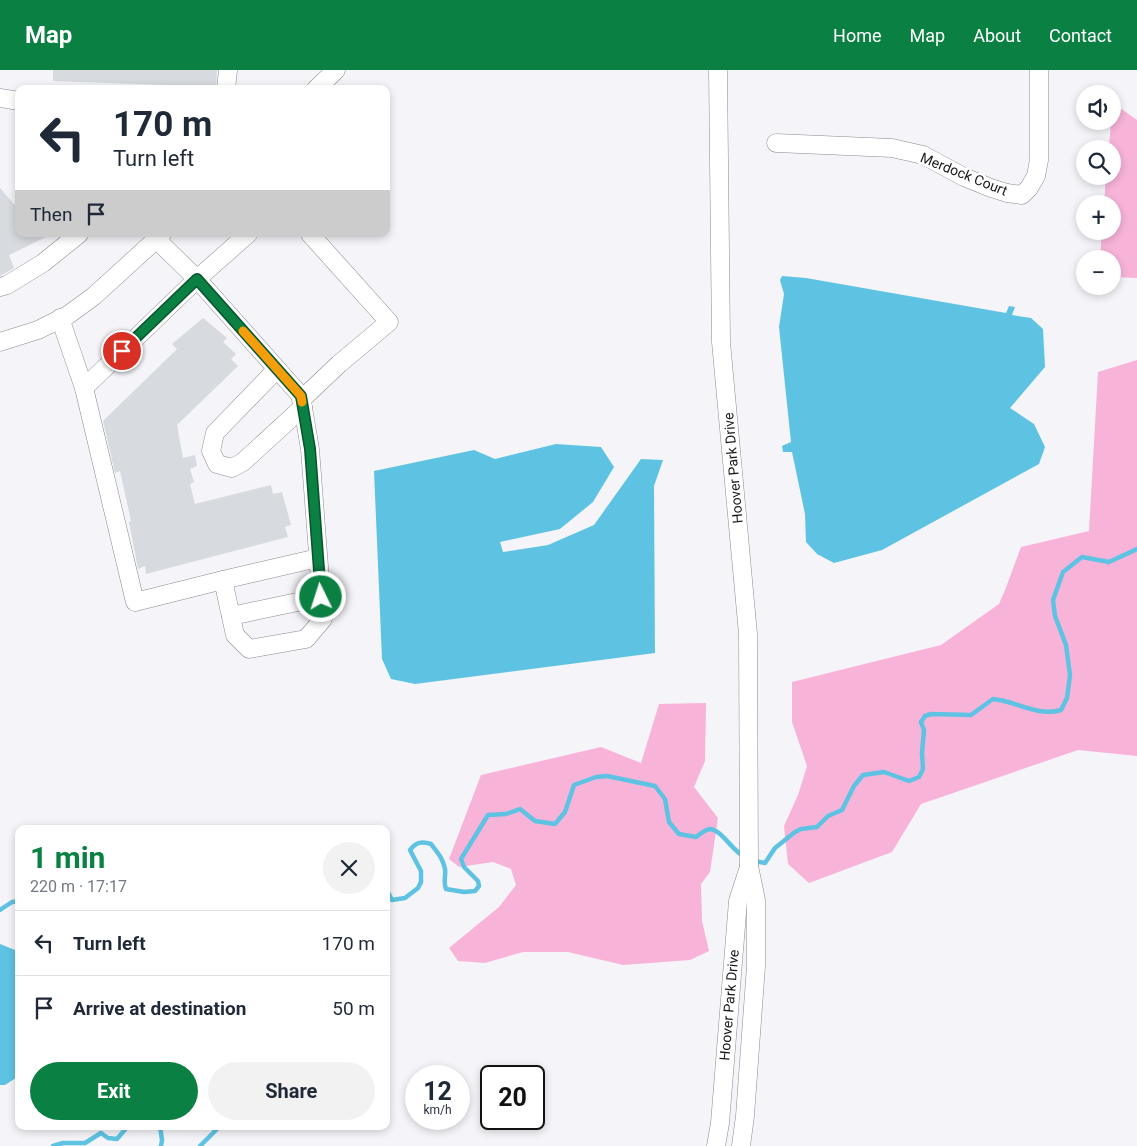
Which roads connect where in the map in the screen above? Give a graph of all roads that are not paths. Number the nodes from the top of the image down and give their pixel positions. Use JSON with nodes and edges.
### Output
{"nodes":[{"id":1,"x":228,"y":70,"type":"edge"},
{"id":2,"x":718,"y":70,"type":"edge"},
{"id":3,"x":1039,"y":70,"type":"edge"},
{"id":4,"x":226,"y":85,"type":"edge"},
{"id":5,"x":0,"y":98,"type":"edge"},
{"id":6,"x":15,"y":100,"type":"edge"},
{"id":7,"x":776,"y":144,"type":"dead end"},
{"id":8,"x":75,"y":237,"type":"edge"},
{"id":9,"x":158,"y":237,"type":"edge"},
{"id":10,"x":160,"y":237,"type":"edge"},
{"id":11,"x":245,"y":237,"type":"edge"},
{"id":12,"x":313,"y":237,"type":"edge"},
{"id":13,"x":197,"y":279,"type":"junction"},
{"id":14,"x":0,"y":287,"type":"edge"},
{"id":15,"x":60,"y":318,"type":"junction"},
{"id":16,"x":0,"y":342,"type":"edge"},
{"id":17,"x":277,"y":369,"type":"junction"},
{"id":18,"x":84,"y":388,"type":"junction"},
{"id":19,"x":302,"y":403,"type":"junction"},
{"id":20,"x":318,"y":558,"type":"junction"},
{"id":21,"x":223,"y":580,"type":"junction"},
{"id":22,"x":321,"y":597,"type":"junction"},
{"id":23,"x":230,"y":616,"type":"junction"},
{"id":24,"x":750,"y":866,"type":"junction"},
{"id":25,"x":716,"y":1146,"type":"edge"},
{"id":26,"x":741,"y":1146,"type":"edge"}],
"edges":[{"from":1,"to":4,"type":"street"},
{"from":2,"to":24,"type":"street","name":"Hoover Park Drive"},
{"from":3,"to":7,"type":"street","name":"Merdock Court"},
{"from":5,"to":6,"type":"street"},
{"from":8,"to":14,"type":"street"},
{"from":9,"to":15,"type":"street"},
{"from":10,"to":13,"type":"street"},
{"from":11,"to":13,"type":"street"},
{"from":12,"to":19,"type":"street"},
{"from":13,"to":17,"type":"street"},
{"from":13,"to":18,"type":"street"},
{"from":15,"to":16,"type":"street"},
{"from":15,"to":18,"type":"street"},
{"from":17,"to":19,"type":"street"},
{"from":17,"to":19,"type":"street"},
{"from":18,"to":21,"type":"street"},
{"from":19,"to":20,"type":"street"},
{"from":20,"to":21,"type":"street"},
{"from":20,"to":22,"type":"street"},
{"from":21,"to":23,"type":"street"},
{"from":22,"to":23,"type":"street"},
{"from":22,"to":23,"type":"street"},
{"from":24,"to":25,"type":"street","name":"Hoover Park Drive"},
{"from":24,"to":26,"type":"street","name":"Hoover Park Drive"}]}
